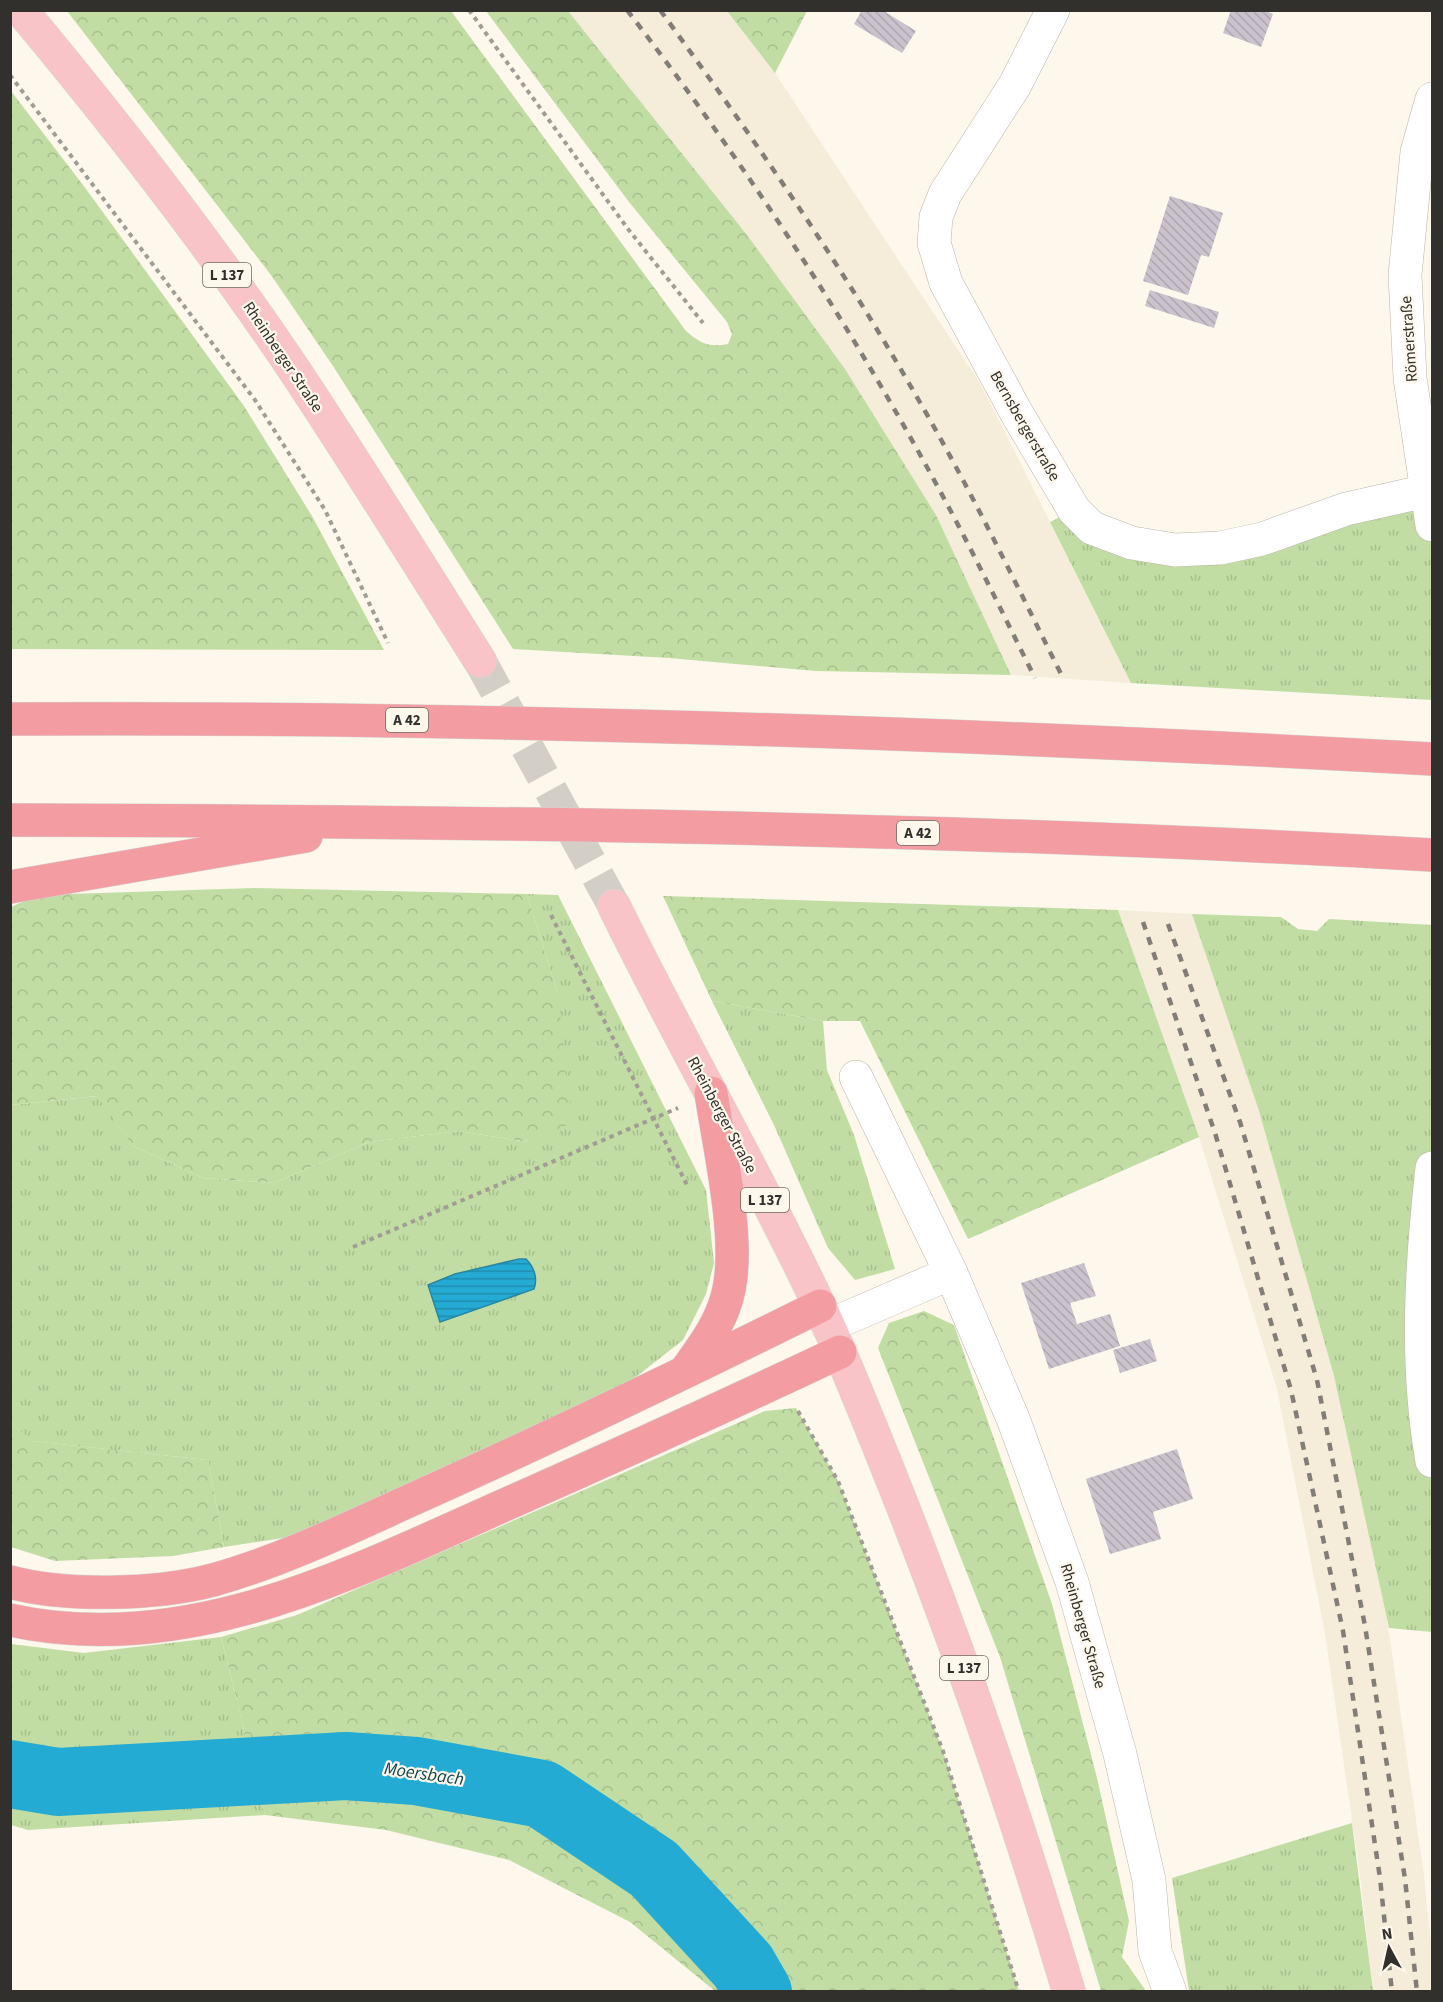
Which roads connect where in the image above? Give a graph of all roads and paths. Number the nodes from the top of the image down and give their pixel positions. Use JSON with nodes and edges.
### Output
{"nodes":[{"id":1,"x":21,"y":10,"type":"edge"},
{"id":2,"x":469,"y":10,"type":"edge"},
{"id":3,"x":1053,"y":10,"type":"edge"},
{"id":4,"x":10,"y":75,"type":"edge"},
{"id":5,"x":1432,"y":99,"type":"edge"},
{"id":6,"x":702,"y":323,"type":"dead end"},
{"id":7,"x":1426,"y":491,"type":"junction"},
{"id":8,"x":1432,"y":525,"type":"edge"},
{"id":9,"x":388,"y":643,"type":"dead end"},
{"id":10,"x":480,"y":661,"type":"tunnel mouth"},
{"id":11,"x":10,"y":719,"type":"edge"},
{"id":12,"x":1432,"y":759,"type":"edge"},
{"id":13,"x":10,"y":820,"type":"edge"},
{"id":14,"x":403,"y":820,"type":"junction"},
{"id":15,"x":1432,"y":855,"type":"edge"},
{"id":16,"x":10,"y":887,"type":"edge"},
{"id":17,"x":614,"y":906,"type":"tunnel mouth"},
{"id":18,"x":550,"y":915,"type":"dead end"},
{"id":19,"x":856,"y":1077,"type":"dead end"},
{"id":20,"x":711,"y":1093,"type":"junction"},
{"id":21,"x":655,"y":1119,"type":"junction"},
{"id":22,"x":1432,"y":1168,"type":"edge"},
{"id":23,"x":689,"y":1189,"type":"dead end"},
{"id":24,"x":353,"y":1247,"type":"dead end"},
{"id":25,"x":951,"y":1274,"type":"junction"},
{"id":26,"x":829,"y":1328,"type":"junction"},
{"id":27,"x":684,"y":1373,"type":"junction"},
{"id":28,"x":784,"y":1378,"type":"junction"},
{"id":29,"x":1432,"y":1461,"type":"edge"},
{"id":30,"x":10,"y":1582,"type":"edge"},
{"id":31,"x":10,"y":1620,"type":"edge"},
{"id":32,"x":1019,"y":1992,"type":"edge"},
{"id":33,"x":1069,"y":1992,"type":"edge"},
{"id":34,"x":1170,"y":1992,"type":"edge"}],
"edges":[{"from":1,"to":10,"type":"main road","name":"Rheinberger Straße","number":"L 137"},
{"from":2,"to":6,"type":"path"},
{"from":3,"to":7,"type":"street","name":"Bernsbergerstraße"},
{"from":4,"to":9,"type":"path"},
{"from":5,"to":7,"type":"street","name":"Römerstraße"},
{"from":7,"to":8,"type":"street","name":"Römerstraße"},
{"from":11,"to":12,"type":"highway","number":"A 42"},
{"from":13,"to":14,"type":"highway","number":"A 42"},
{"from":14,"to":15,"type":"highway","number":"A 42"},
{"from":14,"to":16,"type":"highway"},
{"from":17,"to":20,"type":"main road","name":"Rheinberger Straße","number":"L 137"},
{"from":18,"to":21,"type":"path"},
{"from":19,"to":25,"type":"street","name":"Rheinberger Straße"},
{"from":20,"to":21,"type":"path"},
{"from":20,"to":26,"type":"main road","name":"Rheinberger Straße","number":"L 137"},
{"from":20,"to":27,"type":"highway"},
{"from":21,"to":23,"type":"path"},
{"from":21,"to":24,"type":"path"},
{"from":22,"to":29,"type":"street"},
{"from":25,"to":26,"type":"street"},
{"from":25,"to":34,"type":"street","name":"Rheinberger Straße"},
{"from":26,"to":27,"type":"highway"},
{"from":26,"to":28,"type":"highway"},
{"from":26,"to":33,"type":"main road","name":"Rheinberger Straße","number":"L 137"},
{"from":27,"to":30,"type":"highway"},
{"from":28,"to":31,"type":"highway"},
{"from":28,"to":32,"type":"path"}]}
